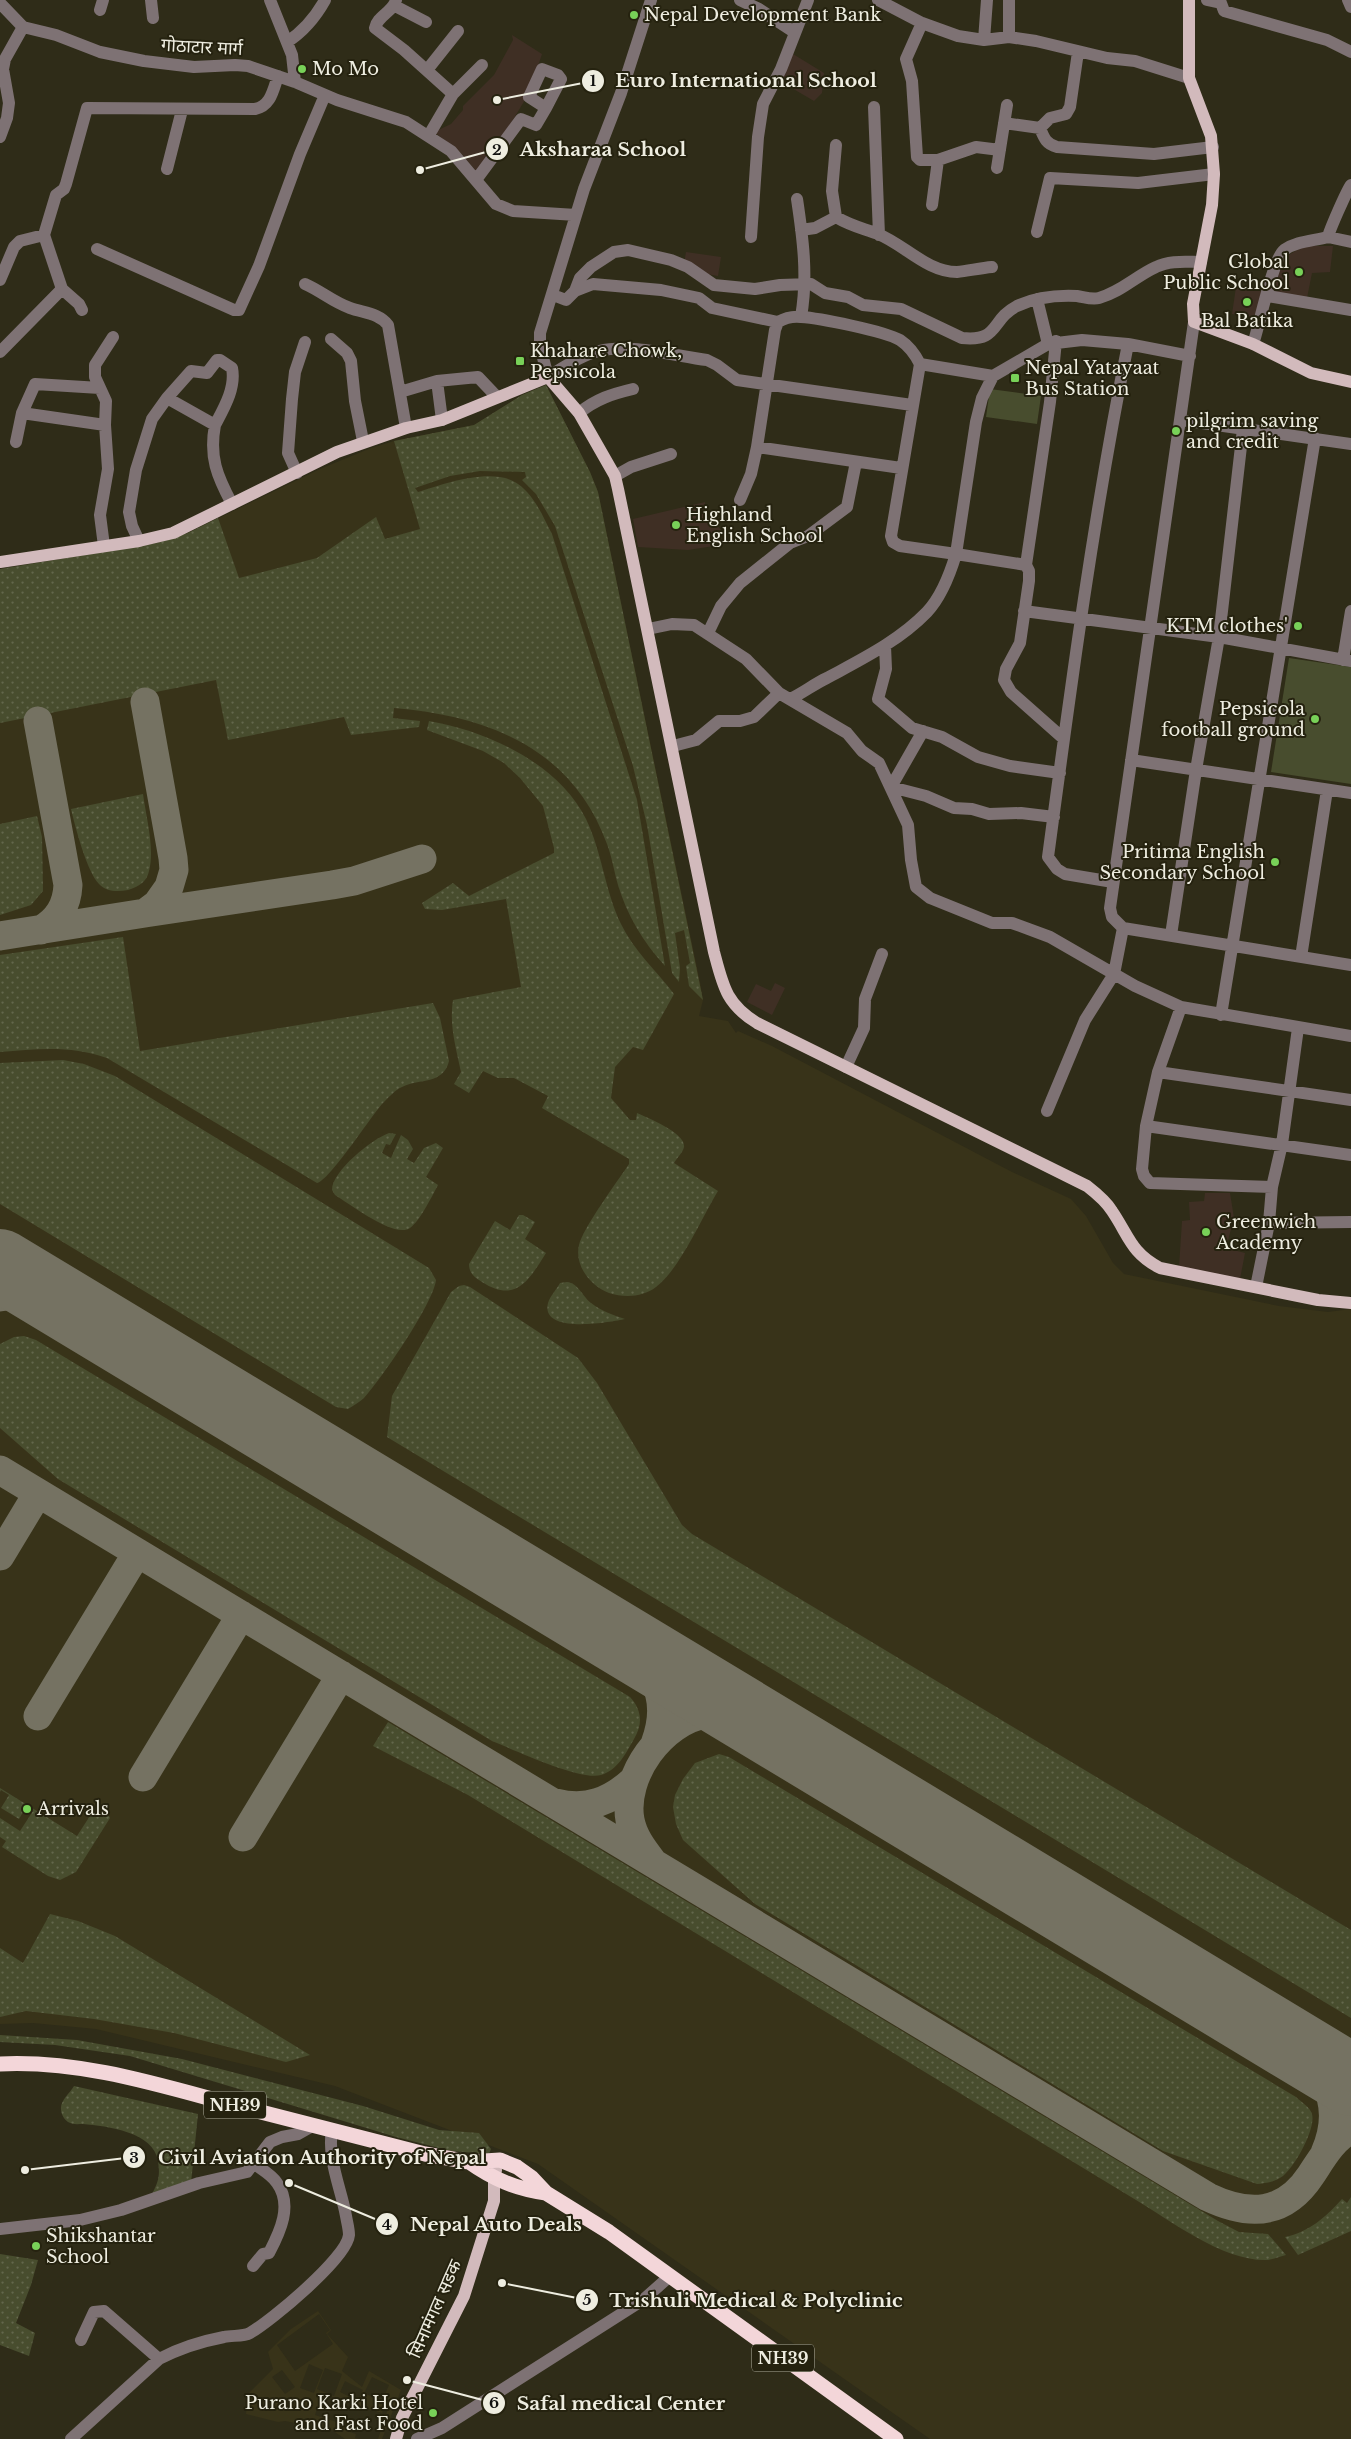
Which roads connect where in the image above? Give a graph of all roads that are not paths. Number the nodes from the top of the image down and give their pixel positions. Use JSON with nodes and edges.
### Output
{"nodes":[{"id":1,"x":151,"y":0,"type":"edge"},
{"id":2,"x":270,"y":0,"type":"edge"},
{"id":3,"x":325,"y":0,"type":"edge"},
{"id":4,"x":651,"y":0,"type":"edge"},
{"id":5,"x":740,"y":0,"type":"edge"},
{"id":6,"x":808,"y":0,"type":"edge"},
{"id":7,"x":987,"y":0,"type":"edge"},
{"id":8,"x":1009,"y":0,"type":"edge"},
{"id":9,"x":1189,"y":0,"type":"edge"},
{"id":10,"x":1207,"y":0,"type":"edge"},
{"id":11,"x":1348,"y":0,"type":"edge"},
{"id":12,"x":883,"y":1,"type":"edge"},
{"id":13,"x":0,"y":3,"type":"edge"},
{"id":14,"x":396,"y":3,"type":"edge"},
{"id":15,"x":1351,"y":7,"type":"edge"},
{"id":16,"x":153,"y":18,"type":"dead end"},
{"id":17,"x":426,"y":22,"type":"dead end"},
{"id":18,"x":922,"y":23,"type":"junction"},
{"id":19,"x":23,"y":27,"type":"junction"},
{"id":20,"x":458,"y":31,"type":"dead end"},
{"id":21,"x":794,"y":32,"type":"junction"},
{"id":22,"x":1008,"y":37,"type":"junction"},
{"id":23,"x":984,"y":40,"type":"junction"},
{"id":24,"x":287,"y":42,"type":"junction"},
{"id":25,"x":1078,"y":52,"type":"junction"},
{"id":26,"x":1351,"y":52,"type":"edge"},
{"id":27,"x":482,"y":65,"type":"dead end"},
{"id":28,"x":427,"y":70,"type":"junction"},
{"id":29,"x":278,"y":76,"type":"junction"},
{"id":30,"x":1189,"y":78,"type":"junction"},
{"id":31,"x":2,"y":80,"type":"edge"},
{"id":32,"x":296,"y":82,"type":"junction"},
{"id":33,"x":453,"y":94,"type":"junction"},
{"id":34,"x":325,"y":95,"type":"junction"},
{"id":35,"x":1007,"y":104,"type":"dead end"},
{"id":36,"x":546,"y":108,"type":"dead end"},
{"id":37,"x":874,"y":108,"type":"dead end"},
{"id":38,"x":182,"y":110,"type":"junction"},
{"id":39,"x":1004,"y":123,"type":"junction"},
{"id":40,"x":1040,"y":128,"type":"junction"},
{"id":41,"x":429,"y":135,"type":"junction"},
{"id":42,"x":0,"y":138,"type":"edge"},
{"id":43,"x":836,"y":145,"type":"dead end"},
{"id":44,"x":1213,"y":147,"type":"junction"},
{"id":45,"x":1000,"y":150,"type":"junction"},
{"id":46,"x":938,"y":160,"type":"junction"},
{"id":47,"x":997,"y":168,"type":"dead end"},
{"id":48,"x":167,"y":169,"type":"dead end"},
{"id":49,"x":1214,"y":174,"type":"junction"},
{"id":50,"x":476,"y":180,"type":"junction"},
{"id":51,"x":1351,"y":185,"type":"edge"},
{"id":52,"x":797,"y":199,"type":"dead end"},
{"id":53,"x":932,"y":205,"type":"dead end"},
{"id":54,"x":576,"y":215,"type":"junction"},
{"id":55,"x":836,"y":217,"type":"junction"},
{"id":56,"x":801,"y":230,"type":"junction"},
{"id":57,"x":1037,"y":232,"type":"dead end"},
{"id":58,"x":879,"y":234,"type":"junction"},
{"id":59,"x":44,"y":235,"type":"junction"},
{"id":60,"x":751,"y":237,"type":"dead end"},
{"id":61,"x":1328,"y":237,"type":"junction"},
{"id":62,"x":1351,"y":242,"type":"edge"},
{"id":63,"x":97,"y":249,"type":"dead end"},
{"id":64,"x":1201,"y":262,"type":"junction"},
{"id":65,"x":992,"y":267,"type":"dead end"},
{"id":66,"x":0,"y":280,"type":"edge"},
{"id":67,"x":305,"y":284,"type":"dead end"},
{"id":68,"x":805,"y":284,"type":"junction"},
{"id":69,"x":62,"y":289,"type":"junction"},
{"id":70,"x":576,"y":291,"type":"junction"},
{"id":71,"x":552,"y":294,"type":"junction"},
{"id":72,"x":1268,"y":296,"type":"junction"},
{"id":73,"x":1037,"y":299,"type":"junction"},
{"id":74,"x":82,"y":310,"type":"dead end"},
{"id":75,"x":1351,"y":310,"type":"edge"},
{"id":76,"x":801,"y":317,"type":"junction"},
{"id":77,"x":778,"y":322,"type":"junction"},
{"id":78,"x":1194,"y":322,"type":"junction"},
{"id":79,"x":113,"y":337,"type":"dead end"},
{"id":80,"x":331,"y":339,"type":"dead end"},
{"id":81,"x":305,"y":342,"type":"dead end"},
{"id":82,"x":1052,"y":343,"type":"junction"},
{"id":83,"x":1128,"y":344,"type":"junction"},
{"id":84,"x":1253,"y":344,"type":"junction"},
{"id":85,"x":0,"y":352,"type":"edge"},
{"id":86,"x":1190,"y":356,"type":"junction"},
{"id":87,"x":920,"y":364,"type":"junction"},
{"id":88,"x":993,"y":376,"type":"junction"},
{"id":89,"x":548,"y":377,"type":"junction"},
{"id":90,"x":437,"y":382,"type":"junction"},
{"id":91,"x":1351,"y":382,"type":"edge"},
{"id":92,"x":767,"y":383,"type":"junction"},
{"id":93,"x":100,"y":388,"type":"junction"},
{"id":94,"x":633,"y":389,"type":"dead end"},
{"id":95,"x":400,"y":392,"type":"junction"},
{"id":96,"x":496,"y":396,"type":"junction"},
{"id":97,"x":167,"y":398,"type":"junction"},
{"id":98,"x":912,"y":405,"type":"junction"},
{"id":99,"x":22,"y":413,"type":"junction"},
{"id":100,"x":579,"y":413,"type":"junction"},
{"id":101,"x":442,"y":420,"type":"junction"},
{"id":102,"x":1180,"y":420,"type":"junction"},
{"id":103,"x":105,"y":425,"type":"junction"},
{"id":104,"x":215,"y":425,"type":"junction"},
{"id":105,"x":406,"y":428,"type":"junction"},
{"id":106,"x":1244,"y":429,"type":"junction"},
{"id":107,"x":1315,"y":438,"type":"junction"},
{"id":108,"x":363,"y":441,"type":"junction"},
{"id":109,"x":16,"y":442,"type":"dead end"},
{"id":110,"x":1351,"y":444,"type":"edge"},
{"id":111,"x":757,"y":447,"type":"junction"},
{"id":112,"x":671,"y":454,"type":"dead end"},
{"id":113,"x":856,"y":462,"type":"junction"},
{"id":114,"x":901,"y":468,"type":"junction"},
{"id":115,"x":297,"y":473,"type":"junction"},
{"id":116,"x":615,"y":476,"type":"junction"},
{"id":117,"x":740,"y":500,"type":"dead end"},
{"id":118,"x":232,"y":504,"type":"junction"},
{"id":119,"x":139,"y":541,"type":"junction"},
{"id":120,"x":104,"y":546,"type":"junction"},
{"id":121,"x":956,"y":554,"type":"junction"},
{"id":122,"x":0,"y":562,"type":"edge"},
{"id":123,"x":1026,"y":565,"type":"junction"},
{"id":124,"x":1024,"y":611,"type":"junction"},
{"id":125,"x":1351,"y":611,"type":"edge"},
{"id":126,"x":1082,"y":619,"type":"junction"},
{"id":127,"x":648,"y":629,"type":"junction"},
{"id":128,"x":1150,"y":629,"type":"junction"},
{"id":129,"x":708,"y":634,"type":"junction"},
{"id":130,"x":1219,"y":637,"type":"junction"},
{"id":131,"x":885,"y":646,"type":"junction"},
{"id":132,"x":1279,"y":650,"type":"junction"},
{"id":133,"x":1347,"y":660,"type":"edge"},
{"id":134,"x":785,"y":696,"type":"junction"},
{"id":135,"x":923,"y":731,"type":"junction"},
{"id":136,"x":1064,"y":739,"type":"junction"},
{"id":137,"x":673,"y":746,"type":"junction"},
{"id":138,"x":1131,"y":760,"type":"junction"},
{"id":139,"x":1196,"y":770,"type":"junction"},
{"id":140,"x":1060,"y":773,"type":"junction"},
{"id":141,"x":1259,"y":779,"type":"junction"},
{"id":142,"x":891,"y":787,"type":"junction"},
{"id":143,"x":1328,"y":790,"type":"junction"},
{"id":144,"x":1351,"y":793,"type":"edge"},
{"id":145,"x":1054,"y":817,"type":"junction"},
{"id":146,"x":1114,"y":882,"type":"junction"},
{"id":147,"x":1123,"y":928,"type":"junction"},
{"id":148,"x":1171,"y":935,"type":"junction"},
{"id":149,"x":1233,"y":945,"type":"junction"},
{"id":150,"x":882,"y":954,"type":"dead end"},
{"id":151,"x":1301,"y":956,"type":"junction"},
{"id":152,"x":1351,"y":964,"type":"edge"},
{"id":153,"x":1114,"y":974,"type":"junction"},
{"id":154,"x":1181,"y":1007,"type":"junction"},
{"id":155,"x":1221,"y":1015,"type":"junction"},
{"id":156,"x":1298,"y":1028,"type":"junction"},
{"id":157,"x":1351,"y":1036,"type":"edge"},
{"id":158,"x":846,"y":1067,"type":"junction"},
{"id":159,"x":1158,"y":1072,"type":"junction"},
{"id":160,"x":1289,"y":1092,"type":"junction"},
{"id":161,"x":1351,"y":1100,"type":"edge"},
{"id":162,"x":1047,"y":1110,"type":"dead end"},
{"id":163,"x":1146,"y":1126,"type":"junction"},
{"id":164,"x":1282,"y":1144,"type":"junction"},
{"id":165,"x":1351,"y":1155,"type":"edge"},
{"id":166,"x":1272,"y":1186,"type":"junction"},
{"id":167,"x":1351,"y":1222,"type":"edge"},
{"id":168,"x":1270,"y":1223,"type":"junction"},
{"id":169,"x":1256,"y":1287,"type":"junction"},
{"id":170,"x":1351,"y":1303,"type":"edge"},
{"id":171,"x":0,"y":2064,"type":"edge"},
{"id":172,"x":314,"y":2125,"type":"junction"},
{"id":173,"x":332,"y":2130,"type":"junction"},
{"id":174,"x":500,"y":2160,"type":"junction"},
{"id":175,"x":469,"y":2162,"type":"junction"},
{"id":176,"x":253,"y":2163,"type":"junction"},
{"id":177,"x":517,"y":2167,"type":"junction"},
{"id":178,"x":494,"y":2178,"type":"junction"},
{"id":179,"x":511,"y":2186,"type":"junction"},
{"id":180,"x":546,"y":2193,"type":"junction"},
{"id":181,"x":494,"y":2200,"type":"junction"},
{"id":182,"x":0,"y":2229,"type":"edge"},
{"id":183,"x":253,"y":2266,"type":"dead end"},
{"id":184,"x":670,"y":2276,"type":"junction"},
{"id":185,"x":81,"y":2340,"type":"dead end"},
{"id":186,"x":159,"y":2360,"type":"junction"},
{"id":187,"x":71,"y":2439,"type":"edge"},
{"id":188,"x":396,"y":2439,"type":"edge"},
{"id":189,"x":417,"y":2439,"type":"edge"},
{"id":190,"x":896,"y":2439,"type":"edge"}],
"edges":[{"from":1,"to":16,"type":"street"},
{"from":2,"to":24,"type":"street"},
{"from":3,"to":24,"type":"street"},
{"from":4,"to":54,"type":"street"},
{"from":5,"to":21,"type":"street"},
{"from":6,"to":21,"type":"street"},
{"from":7,"to":23,"type":"street"},
{"from":8,"to":22,"type":"street"},
{"from":9,"to":30,"type":"main road"},
{"from":10,"to":26,"type":"street"},
{"from":11,"to":15,"type":"street"},
{"from":12,"to":18,"type":"street"},
{"from":13,"to":19,"type":"street"},
{"from":14,"to":17,"type":"street"},
{"from":14,"to":28,"type":"street"},
{"from":18,"to":23,"type":"street"},
{"from":18,"to":46,"type":"street"},
{"from":19,"to":29,"type":"street","name":"गोठाटार मार्ग"},
{"from":19,"to":31,"type":"street"},
{"from":20,"to":28,"type":"street"},
{"from":21,"to":60,"type":"street"},
{"from":22,"to":23,"type":"street"},
{"from":22,"to":25,"type":"street"},
{"from":24,"to":32,"type":"street"},
{"from":25,"to":30,"type":"street"},
{"from":25,"to":40,"type":"street"},
{"from":27,"to":33,"type":"street"},
{"from":28,"to":33,"type":"street"},
{"from":29,"to":32,"type":"street","name":"गोठाटार मार्ग"},
{"from":29,"to":38,"type":"street"},
{"from":30,"to":44,"type":"main road"},
{"from":31,"to":42,"type":"street"},
{"from":32,"to":34,"type":"street","name":"गोठाटार मार्ग"},
{"from":33,"to":41,"type":"street"},
{"from":34,"to":41,"type":"street","name":"गोठाटार मार्ग"},
{"from":34,"to":63,"type":"street"},
{"from":35,"to":39,"type":"street"},
{"from":36,"to":50,"type":"street"},
{"from":37,"to":58,"type":"street"},
{"from":38,"to":48,"type":"street"},
{"from":38,"to":59,"type":"street"},
{"from":39,"to":40,"type":"street"},
{"from":39,"to":45,"type":"street"},
{"from":40,"to":44,"type":"street"},
{"from":41,"to":50,"type":"street","name":"गोठाटार मार्ग"},
{"from":43,"to":55,"type":"street"},
{"from":44,"to":49,"type":"main road"},
{"from":45,"to":46,"type":"street"},
{"from":45,"to":47,"type":"street"},
{"from":46,"to":53,"type":"street"},
{"from":49,"to":57,"type":"street"},
{"from":49,"to":64,"type":"main road"},
{"from":50,"to":54,"type":"street","name":"गोठाटार मार्ग"},
{"from":51,"to":61,"type":"street"},
{"from":52,"to":56,"type":"street"},
{"from":54,"to":71,"type":"street"},
{"from":55,"to":56,"type":"street"},
{"from":55,"to":58,"type":"street"},
{"from":56,"to":68,"type":"street"},
{"from":58,"to":65,"type":"street"},
{"from":59,"to":66,"type":"street"},
{"from":59,"to":69,"type":"street"},
{"from":61,"to":62,"type":"street"},
{"from":61,"to":72,"type":"street"},
{"from":64,"to":73,"type":"street"},
{"from":64,"to":78,"type":"main road"},
{"from":67,"to":95,"type":"street"},
{"from":68,"to":70,"type":"street"},
{"from":68,"to":73,"type":"street"},
{"from":68,"to":76,"type":"street"},
{"from":69,"to":74,"type":"street"},
{"from":69,"to":85,"type":"street"},
{"from":70,"to":71,"type":"street"},
{"from":70,"to":77,"type":"street"},
{"from":71,"to":89,"type":"street"},
{"from":72,"to":75,"type":"street"},
{"from":72,"to":84,"type":"street"},
{"from":73,"to":82,"type":"street"},
{"from":76,"to":77,"type":"street"},
{"from":76,"to":87,"type":"street"},
{"from":77,"to":92,"type":"street"},
{"from":78,"to":84,"type":"main road"},
{"from":78,"to":86,"type":"street"},
{"from":79,"to":93,"type":"street"},
{"from":80,"to":108,"type":"street"},
{"from":81,"to":115,"type":"street"},
{"from":82,"to":83,"type":"street"},
{"from":82,"to":88,"type":"street"},
{"from":82,"to":123,"type":"street"},
{"from":83,"to":86,"type":"street"},
{"from":83,"to":126,"type":"street"},
{"from":84,"to":91,"type":"main road"},
{"from":86,"to":102,"type":"street"},
{"from":87,"to":88,"type":"street"},
{"from":87,"to":98,"type":"street"},
{"from":88,"to":121,"type":"street"},
{"from":89,"to":92,"type":"street"},
{"from":89,"to":96,"type":"main road"},
{"from":89,"to":100,"type":"main road"},
{"from":90,"to":95,"type":"street"},
{"from":90,"to":96,"type":"street"},
{"from":90,"to":101,"type":"street"},
{"from":92,"to":98,"type":"street"},
{"from":92,"to":111,"type":"street"},
{"from":93,"to":99,"type":"street"},
{"from":93,"to":103,"type":"street"},
{"from":94,"to":100,"type":"street"},
{"from":95,"to":105,"type":"street"},
{"from":96,"to":101,"type":"main road"},
{"from":97,"to":104,"type":"street"},
{"from":97,"to":104,"type":"street"},
{"from":97,"to":119,"type":"street"},
{"from":98,"to":114,"type":"street"},
{"from":99,"to":103,"type":"street"},
{"from":99,"to":109,"type":"street"},
{"from":100,"to":116,"type":"main road"},
{"from":101,"to":105,"type":"main road"},
{"from":102,"to":106,"type":"street"},
{"from":102,"to":128,"type":"street"},
{"from":103,"to":120,"type":"street"},
{"from":104,"to":118,"type":"street"},
{"from":105,"to":108,"type":"main road"},
{"from":106,"to":107,"type":"street"},
{"from":106,"to":130,"type":"street"},
{"from":107,"to":110,"type":"street"},
{"from":107,"to":132,"type":"street"},
{"from":108,"to":115,"type":"main road"},
{"from":111,"to":113,"type":"street"},
{"from":111,"to":117,"type":"street"},
{"from":112,"to":116,"type":"street"},
{"from":113,"to":114,"type":"street"},
{"from":113,"to":129,"type":"street"},
{"from":114,"to":121,"type":"street"},
{"from":115,"to":118,"type":"main road"},
{"from":116,"to":127,"type":"main road"},
{"from":118,"to":119,"type":"main road"},
{"from":119,"to":120,"type":"main road"},
{"from":120,"to":122,"type":"main road"},
{"from":121,"to":123,"type":"street"},
{"from":121,"to":131,"type":"street"},
{"from":123,"to":124,"type":"street"},
{"from":124,"to":126,"type":"street"},
{"from":124,"to":136,"type":"street"},
{"from":125,"to":133,"type":"street"},
{"from":126,"to":128,"type":"street"},
{"from":126,"to":136,"type":"street"},
{"from":127,"to":129,"type":"street"},
{"from":127,"to":137,"type":"main road"},
{"from":128,"to":130,"type":"street"},
{"from":128,"to":138,"type":"street"},
{"from":129,"to":134,"type":"street"},
{"from":130,"to":132,"type":"street"},
{"from":130,"to":139,"type":"street"},
{"from":131,"to":134,"type":"street"},
{"from":131,"to":135,"type":"street"},
{"from":132,"to":133,"type":"street"},
{"from":132,"to":141,"type":"street"},
{"from":134,"to":137,"type":"street"},
{"from":134,"to":142,"type":"street"},
{"from":135,"to":140,"type":"street"},
{"from":135,"to":142,"type":"street"},
{"from":136,"to":140,"type":"street"},
{"from":137,"to":158,"type":"main road"},
{"from":138,"to":139,"type":"street"},
{"from":138,"to":146,"type":"street"},
{"from":139,"to":141,"type":"street"},
{"from":139,"to":148,"type":"street"},
{"from":140,"to":145,"type":"street"},
{"from":141,"to":143,"type":"street"},
{"from":141,"to":149,"type":"street"},
{"from":142,"to":145,"type":"street"},
{"from":142,"to":153,"type":"street"},
{"from":143,"to":144,"type":"street"},
{"from":143,"to":151,"type":"street"},
{"from":145,"to":146,"type":"street"},
{"from":146,"to":147,"type":"street"},
{"from":147,"to":148,"type":"street"},
{"from":147,"to":153,"type":"street"},
{"from":148,"to":149,"type":"street"},
{"from":149,"to":151,"type":"street"},
{"from":149,"to":155,"type":"street"},
{"from":150,"to":158,"type":"street"},
{"from":151,"to":152,"type":"street"},
{"from":153,"to":154,"type":"street"},
{"from":153,"to":162,"type":"street"},
{"from":154,"to":155,"type":"street"},
{"from":154,"to":159,"type":"street"},
{"from":155,"to":156,"type":"street"},
{"from":156,"to":157,"type":"street"},
{"from":156,"to":160,"type":"street"},
{"from":158,"to":169,"type":"main road"},
{"from":159,"to":160,"type":"street"},
{"from":159,"to":163,"type":"street"},
{"from":160,"to":161,"type":"street"},
{"from":160,"to":164,"type":"street"},
{"from":163,"to":164,"type":"street"},
{"from":163,"to":166,"type":"street"},
{"from":164,"to":165,"type":"street"},
{"from":164,"to":166,"type":"street"},
{"from":166,"to":168,"type":"street"},
{"from":167,"to":168,"type":"street"},
{"from":168,"to":169,"type":"street"},
{"from":169,"to":170,"type":"main road"},
{"from":171,"to":172,"type":"highway","number":"NH39"},
{"from":172,"to":173,"type":"highway","number":"NH39"},
{"from":172,"to":176,"type":"street"},
{"from":173,"to":175,"type":"highway","number":"NH39"},
{"from":173,"to":186,"type":"street"},
{"from":174,"to":175,"type":"highway","number":"NH39"},
{"from":174,"to":177,"type":"highway","number":"NH39"},
{"from":174,"to":178,"type":"main road","name":"सिनामंगल सडक"},
{"from":175,"to":178,"type":"highway","number":"NH39"},
{"from":176,"to":182,"type":"street"},
{"from":176,"to":183,"type":"street"},
{"from":177,"to":179,"type":"main road"},
{"from":177,"to":180,"type":"highway","number":"NH39"},
{"from":178,"to":179,"type":"highway","number":"NH39"},
{"from":178,"to":181,"type":"main road","name":"सिनामंगल सडक"},
{"from":179,"to":180,"type":"highway","number":"NH39"},
{"from":179,"to":181,"type":"main road"},
{"from":180,"to":184,"type":"highway","number":"NH39"},
{"from":181,"to":188,"type":"main road","name":"सिनामंगल सडक"},
{"from":184,"to":189,"type":"street"},
{"from":184,"to":190,"type":"highway","number":"NH39"},
{"from":185,"to":186,"type":"street"},
{"from":186,"to":187,"type":"street"}]}
